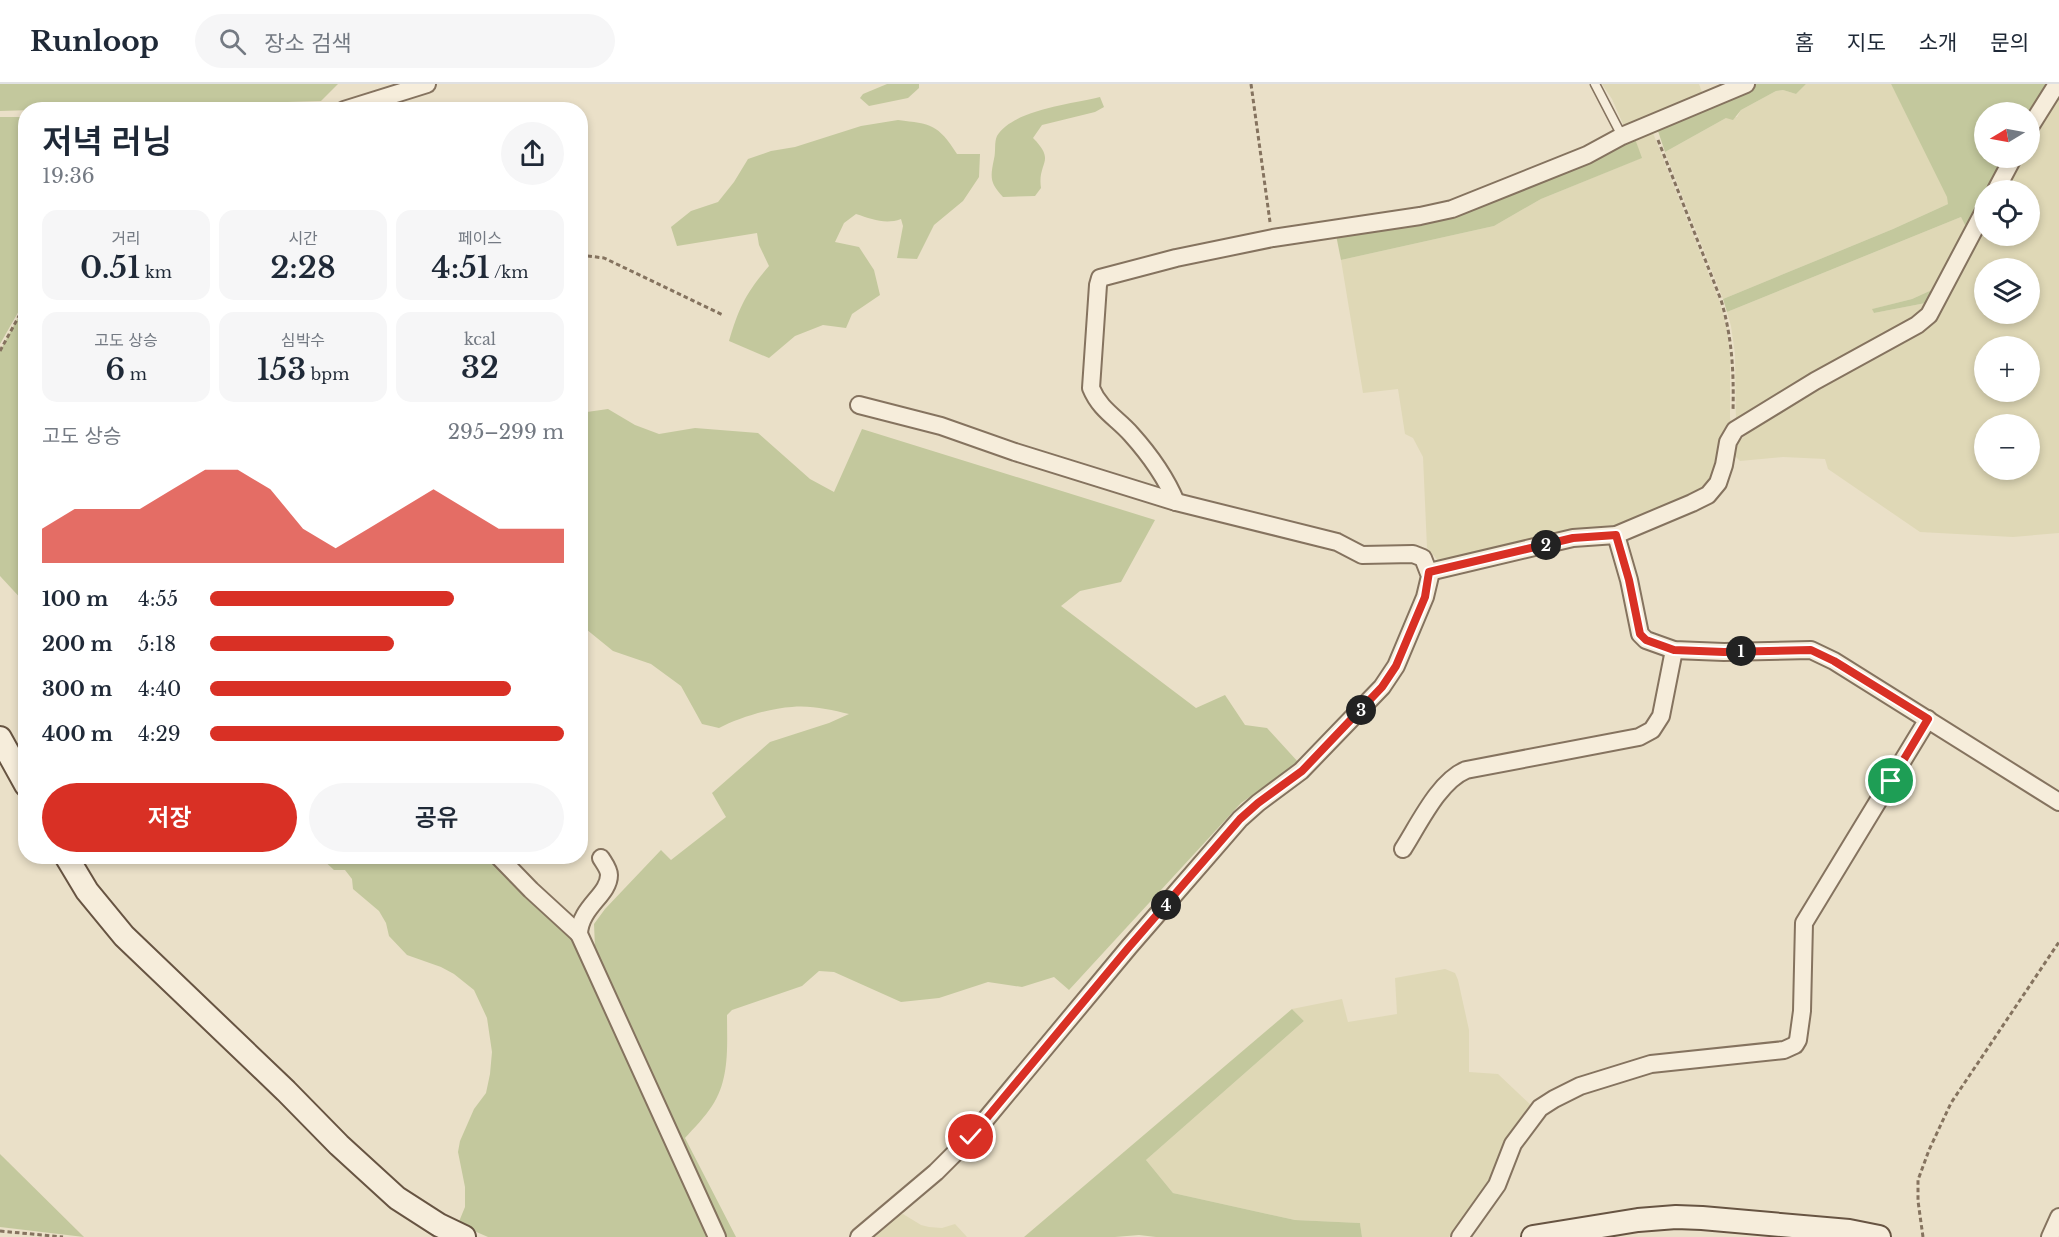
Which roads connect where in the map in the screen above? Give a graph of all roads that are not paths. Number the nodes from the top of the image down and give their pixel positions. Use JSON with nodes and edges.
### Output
{"nodes":[{"id":1,"x":427,"y":84,"type":"edge"},
{"id":2,"x":1595,"y":84,"type":"edge"},
{"id":3,"x":1746,"y":84,"type":"edge"},
{"id":4,"x":2057,"y":84,"type":"edge"},
{"id":5,"x":392,"y":102,"type":"edge"},
{"id":6,"x":2040,"y":111,"type":"edge"},
{"id":7,"x":1622,"y":136,"type":"junction"},
{"id":8,"x":1974,"y":231,"type":"edge"},
{"id":9,"x":859,"y":405,"type":"dead end"},
{"id":10,"x":1176,"y":502,"type":"junction"},
{"id":11,"x":1616,"y":535,"type":"junction"},
{"id":12,"x":1429,"y":572,"type":"junction"},
{"id":13,"x":1674,"y":650,"type":"junction"},
{"id":14,"x":1928,"y":719,"type":"junction"},
{"id":15,"x":0,"y":738,"type":"edge"},
{"id":16,"x":18,"y":771,"type":"edge"},
{"id":17,"x":2059,"y":802,"type":"edge"},
{"id":18,"x":1403,"y":849,"type":"dead end"},
{"id":19,"x":601,"y":858,"type":"dead end"},
{"id":20,"x":71,"y":864,"type":"edge"},
{"id":21,"x":506,"y":864,"type":"edge"},
{"id":22,"x":579,"y":934,"type":"junction"},
{"id":23,"x":2059,"y":1217,"type":"edge"},
{"id":24,"x":1851,"y":1234,"type":"edge"},
{"id":25,"x":464,"y":1237,"type":"edge"},
{"id":26,"x":717,"y":1237,"type":"edge"},
{"id":27,"x":859,"y":1237,"type":"edge"},
{"id":28,"x":1460,"y":1237,"type":"edge"},
{"id":29,"x":1533,"y":1237,"type":"edge"},
{"id":30,"x":1879,"y":1237,"type":"edge"},
{"id":31,"x":2050,"y":1237,"type":"edge"}],
"edges":[{"from":1,"to":5,"type":"street"},
{"from":2,"to":7,"type":"lane"},
{"from":3,"to":7,"type":"street"},
{"from":4,"to":6,"type":"street"},
{"from":7,"to":10,"type":"street"},
{"from":8,"to":11,"type":"street"},
{"from":9,"to":10,"type":"street"},
{"from":10,"to":12,"type":"street"},
{"from":11,"to":12,"type":"street"},
{"from":11,"to":13,"type":"street"},
{"from":12,"to":27,"type":"street"},
{"from":13,"to":14,"type":"street"},
{"from":13,"to":18,"type":"street"},
{"from":14,"to":17,"type":"street"},
{"from":14,"to":28,"type":"street"},
{"from":15,"to":16,"type":"street"},
{"from":19,"to":22,"type":"street"},
{"from":20,"to":25,"type":"street"},
{"from":21,"to":22,"type":"street"},
{"from":22,"to":26,"type":"street"},
{"from":23,"to":31,"type":"street"},
{"from":24,"to":29,"type":"street"},
{"from":24,"to":30,"type":"street"}]}
